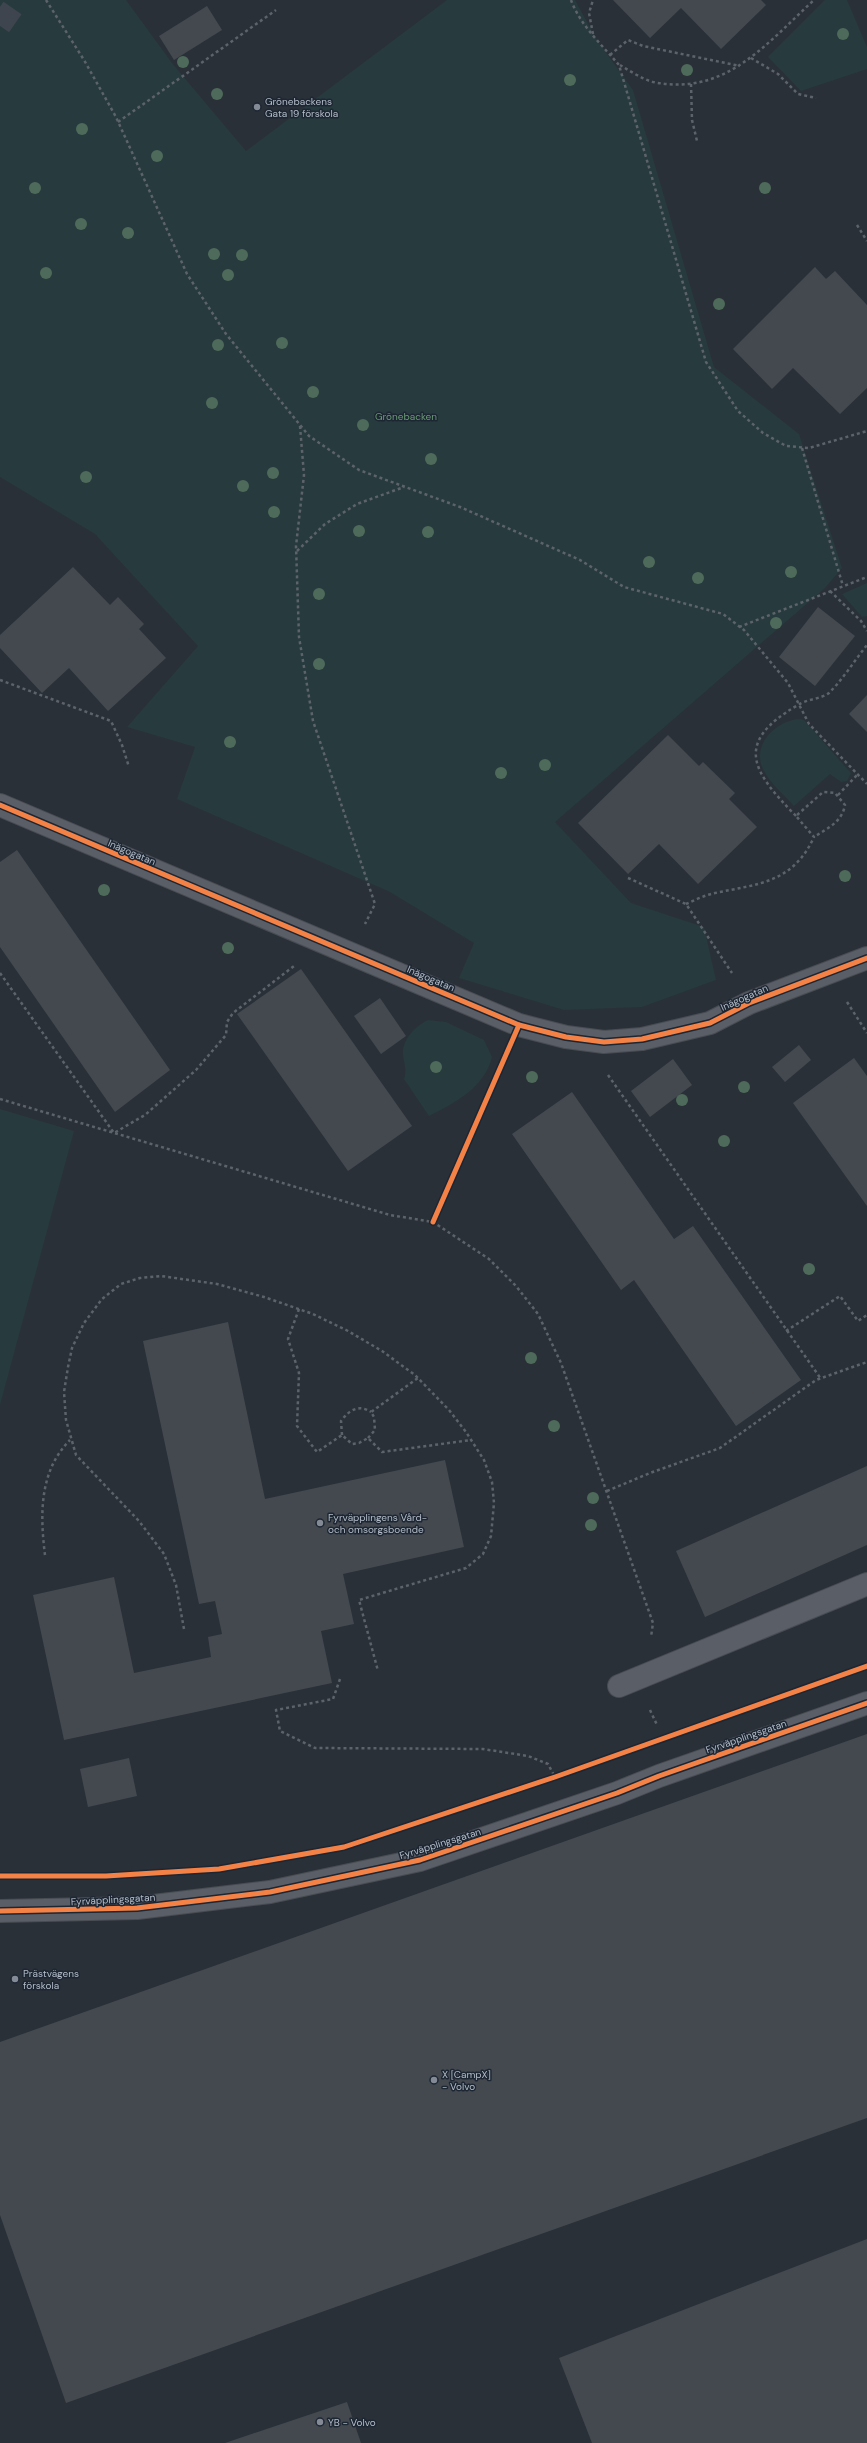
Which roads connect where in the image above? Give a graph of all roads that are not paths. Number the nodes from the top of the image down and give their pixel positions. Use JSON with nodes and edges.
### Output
{"nodes":[{"id":1,"x":0,"y":805,"type":"edge"},
{"id":2,"x":867,"y":958,"type":"edge"},
{"id":3,"x":867,"y":1584,"type":"edge"},
{"id":4,"x":619,"y":1686,"type":"dead end"},
{"id":5,"x":867,"y":1703,"type":"edge"},
{"id":6,"x":0,"y":1911,"type":"edge"}],
"edges":[{"from":1,"to":2,"type":"street","name":"Inägogatan"},
{"from":3,"to":4,"type":"street"},
{"from":5,"to":6,"type":"street","name":"Fyrväpplingsgatan"}]}
